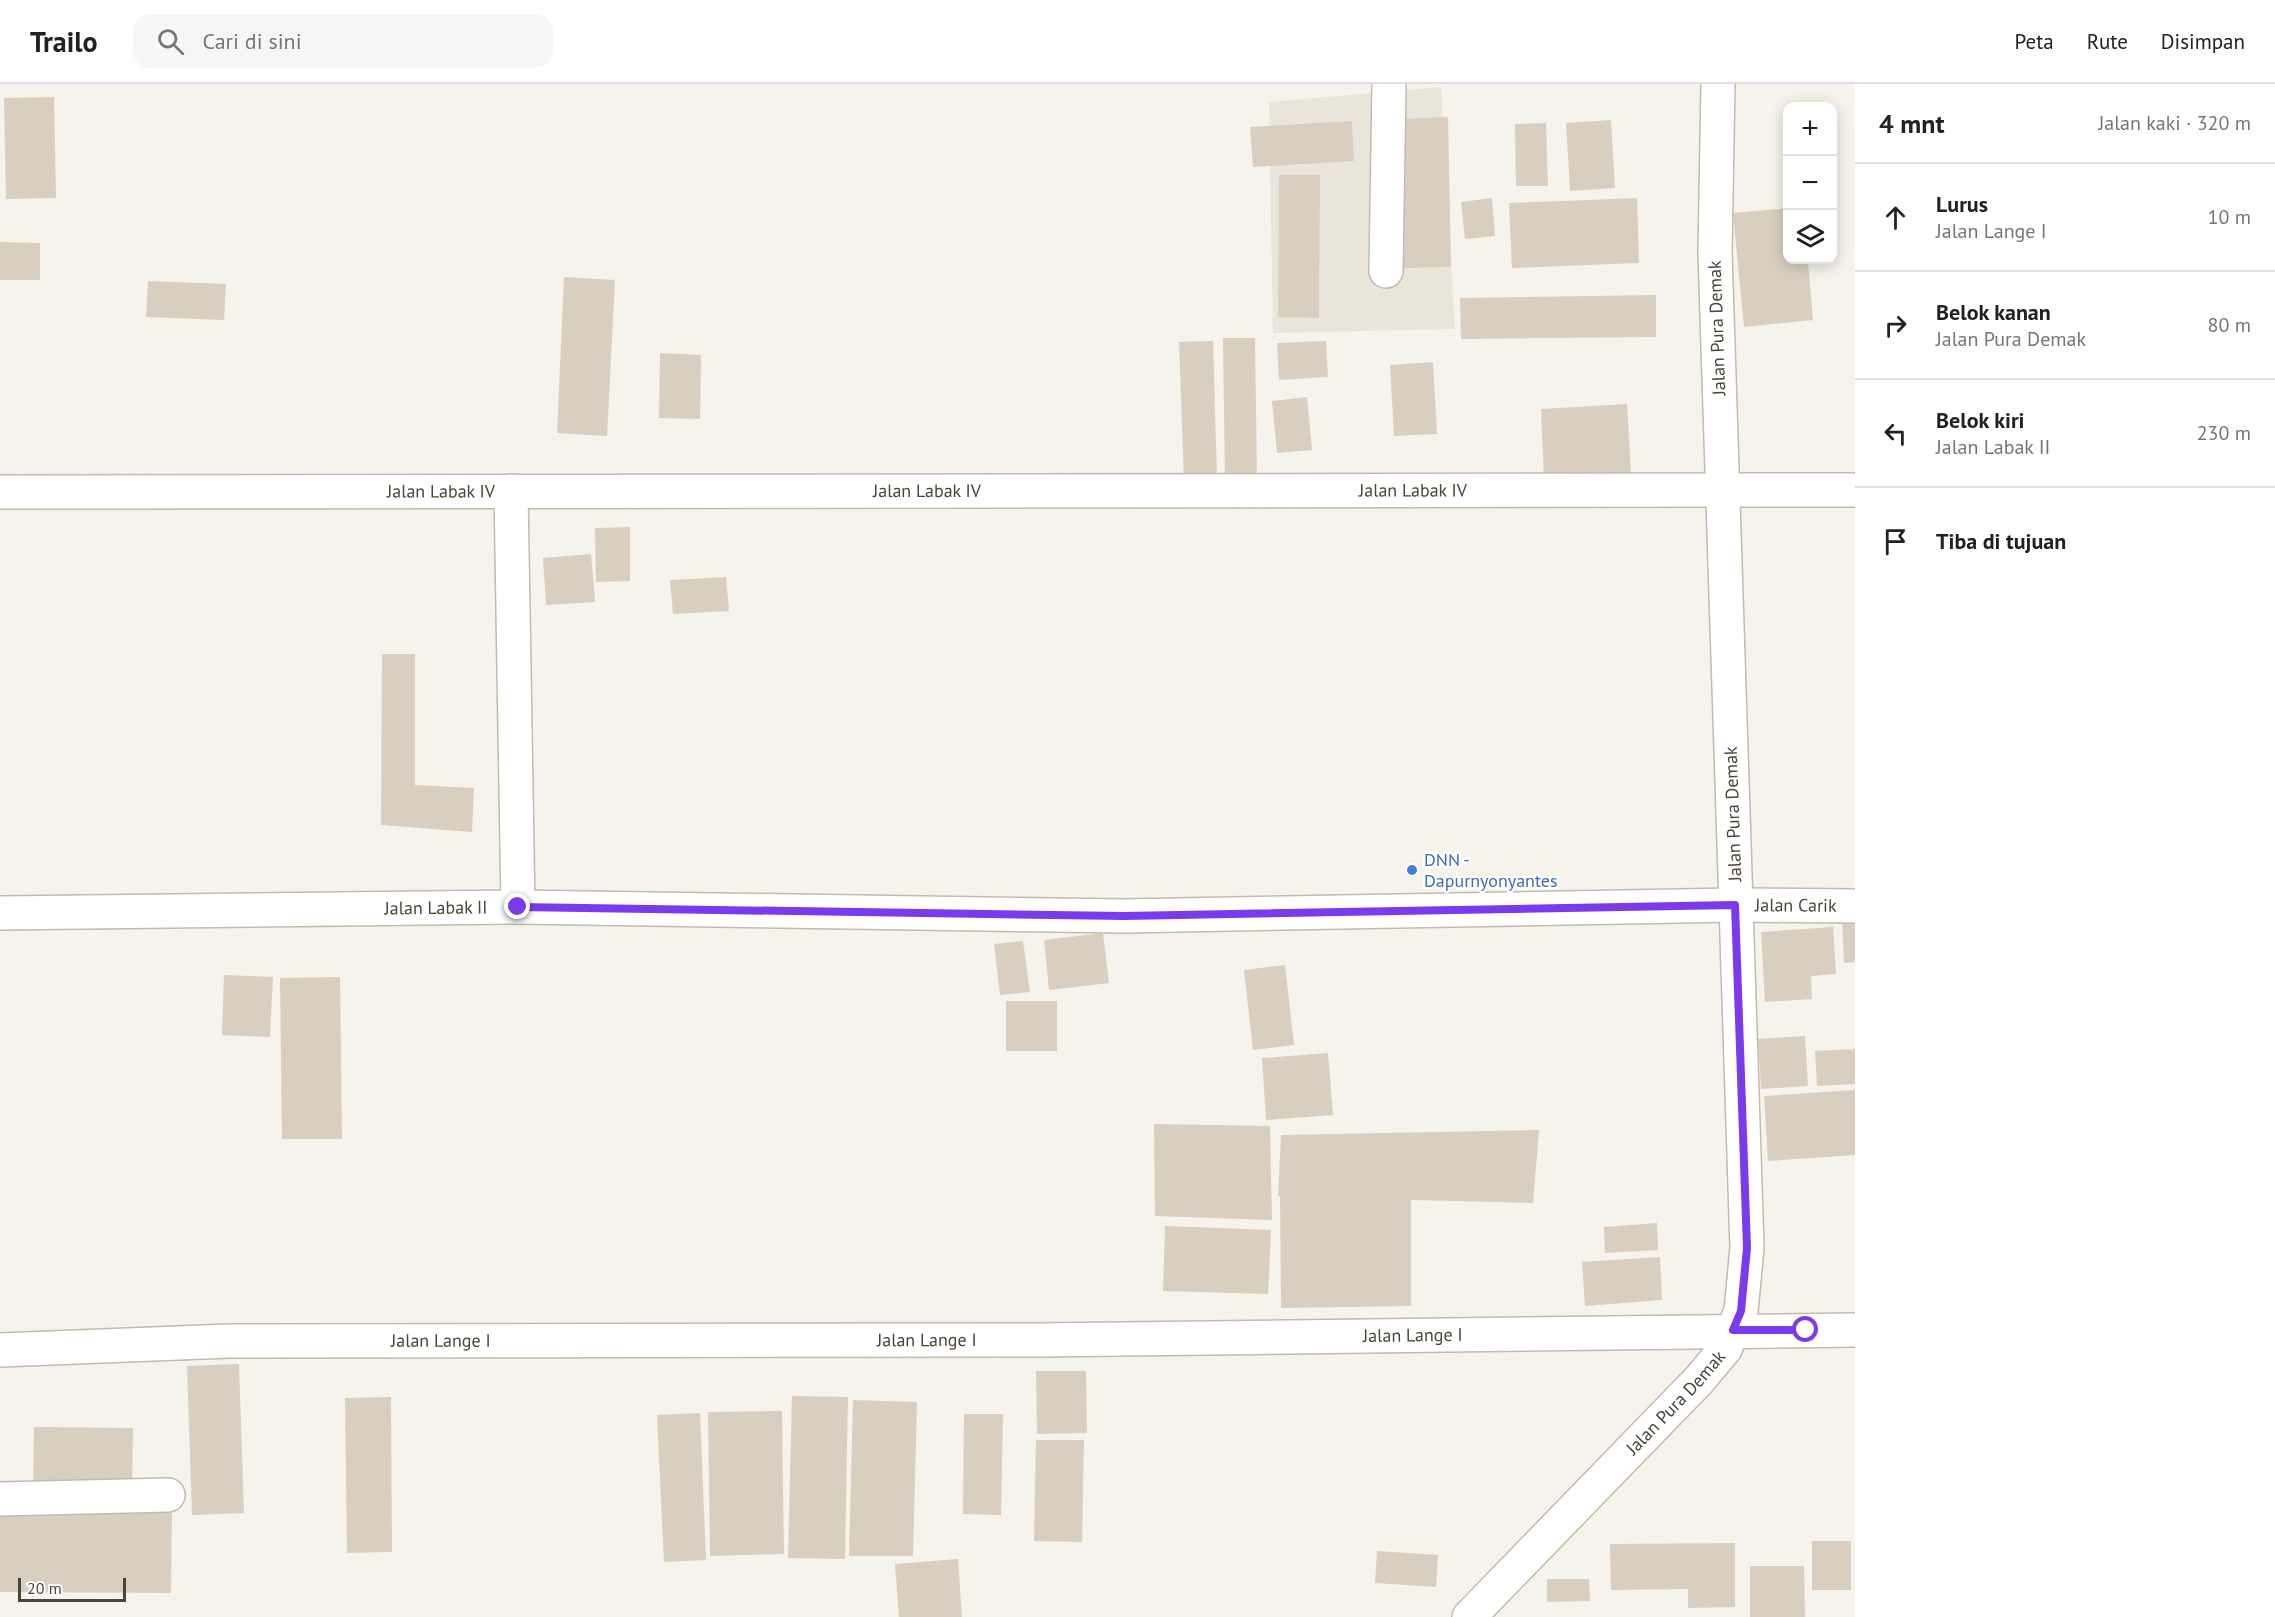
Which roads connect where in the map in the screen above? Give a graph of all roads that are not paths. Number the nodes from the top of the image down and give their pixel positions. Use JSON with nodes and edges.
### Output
{"nodes":[{"id":1,"x":1389,"y":84,"type":"edge"},
{"id":2,"x":1718,"y":84,"type":"edge"},
{"id":3,"x":1386,"y":272,"type":"dead end"},
{"id":4,"x":1855,"y":490,"type":"edge"},
{"id":5,"x":511,"y":491,"type":"junction"},
{"id":6,"x":0,"y":492,"type":"edge"},
{"id":7,"x":1723,"y":492,"type":"junction"},
{"id":8,"x":1735,"y":905,"type":"junction"},
{"id":9,"x":1855,"y":906,"type":"edge"},
{"id":10,"x":518,"y":907,"type":"junction"},
{"id":11,"x":0,"y":913,"type":"edge"},
{"id":12,"x":1733,"y":1330,"type":"junction"},
{"id":13,"x":1855,"y":1330,"type":"edge"},
{"id":14,"x":0,"y":1350,"type":"edge"},
{"id":15,"x":168,"y":1495,"type":"dead end"},
{"id":16,"x":0,"y":1499,"type":"edge"},
{"id":17,"x":1469,"y":1617,"type":"edge"}],
"edges":[{"from":1,"to":3,"type":"street"},
{"from":2,"to":7,"type":"street","name":"Jalan Pura Demak"},
{"from":4,"to":7,"type":"street","name":"Jalan Labak IV"},
{"from":5,"to":6,"type":"street","name":"Jalan Labak IV"},
{"from":5,"to":7,"type":"street","name":"Jalan Labak IV"},
{"from":5,"to":10,"type":"street"},
{"from":7,"to":8,"type":"street","name":"Jalan Pura Demak"},
{"from":8,"to":9,"type":"street","name":"Jalan Carik"},
{"from":8,"to":10,"type":"street","name":"Jalan Labak II"},
{"from":8,"to":12,"type":"street","name":"Jalan Pura Demak"},
{"from":10,"to":11,"type":"street","name":"Jalan Labak II"},
{"from":12,"to":13,"type":"street","name":"Jalan Lange I"},
{"from":12,"to":14,"type":"street","name":"Jalan Lange I"},
{"from":12,"to":17,"type":"street","name":"Jalan Pura Demak"},
{"from":15,"to":16,"type":"street"}]}
